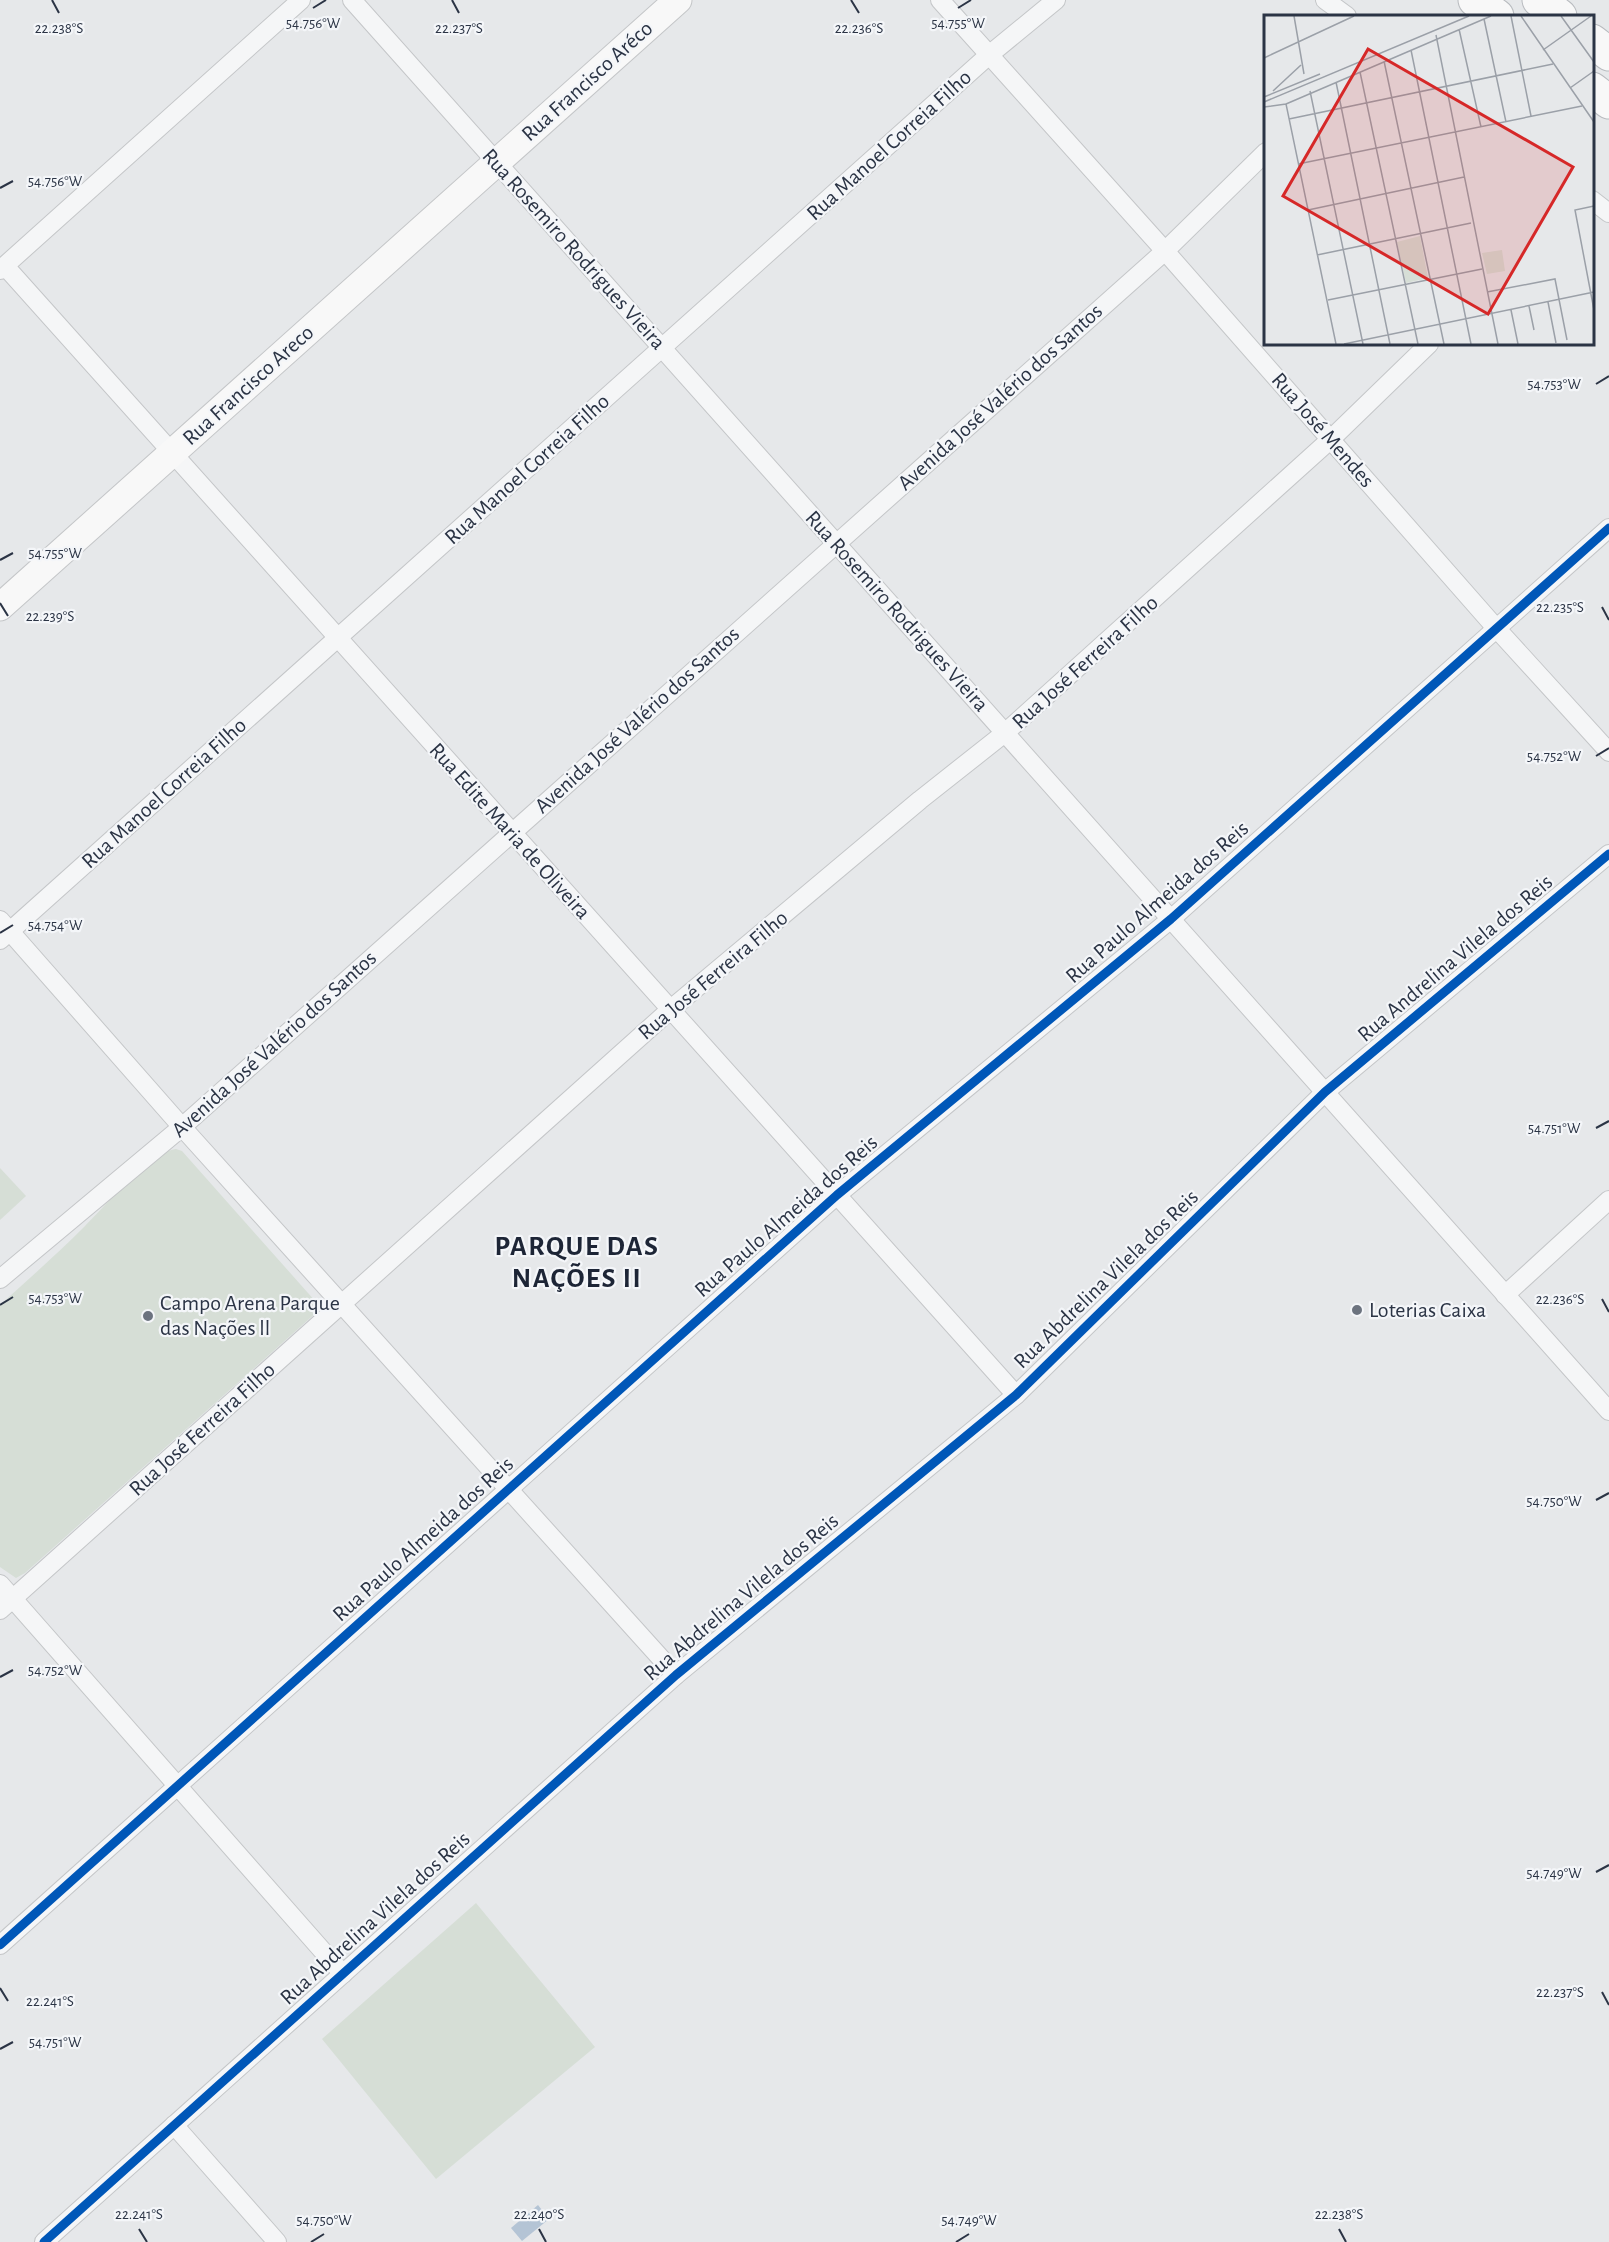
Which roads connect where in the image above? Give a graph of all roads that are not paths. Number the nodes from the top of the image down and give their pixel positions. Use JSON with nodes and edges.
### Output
{"nodes":[{"id":1,"x":301,"y":0,"type":"edge"},
{"id":2,"x":352,"y":0,"type":"edge"},
{"id":3,"x":678,"y":0,"type":"edge"},
{"id":4,"x":940,"y":0,"type":"edge"},
{"id":5,"x":1056,"y":0,"type":"edge"},
{"id":6,"x":1325,"y":0,"type":"edge"},
{"id":7,"x":1475,"y":0,"type":"edge"},
{"id":8,"x":1539,"y":0,"type":"edge"},
{"id":9,"x":1346,"y":15,"type":"edge"},
{"id":10,"x":1496,"y":15,"type":"edge"},
{"id":11,"x":1559,"y":15,"type":"edge"},
{"id":12,"x":1594,"y":42,"type":"edge"},
{"id":13,"x":1609,"y":54,"type":"edge"},
{"id":14,"x":989,"y":56,"type":"junction"},
{"id":15,"x":1594,"y":90,"type":"edge"},
{"id":16,"x":1609,"y":102,"type":"edge"},
{"id":17,"x":1264,"y":154,"type":"edge"},
{"id":18,"x":497,"y":162,"type":"junction"},
{"id":19,"x":1594,"y":202,"type":"edge"},
{"id":20,"x":1609,"y":213,"type":"edge"},
{"id":21,"x":1164,"y":251,"type":"junction"},
{"id":22,"x":2,"y":268,"type":"edge"},
{"id":23,"x":1428,"y":345,"type":"edge"},
{"id":24,"x":662,"y":348,"type":"junction"},
{"id":25,"x":1331,"y":440,"type":"junction"},
{"id":26,"x":172,"y":453,"type":"junction"},
{"id":27,"x":1609,"y":528,"type":"edge"},
{"id":28,"x":836,"y":543,"type":"junction"},
{"id":29,"x":0,"y":607,"type":"edge"},
{"id":30,"x":1496,"y":628,"type":"junction"},
{"id":31,"x":338,"y":638,"type":"junction"},
{"id":32,"x":1006,"y":732,"type":"junction"},
{"id":33,"x":1609,"y":752,"type":"edge"},
{"id":34,"x":511,"y":832,"type":"junction"},
{"id":35,"x":1609,"y":854,"type":"edge"},
{"id":36,"x":1171,"y":919,"type":"junction"},
{"id":37,"x":3,"y":930,"type":"edge"},
{"id":38,"x":671,"y":1009,"type":"junction"},
{"id":39,"x":1325,"y":1092,"type":"junction"},
{"id":40,"x":182,"y":1127,"type":"junction"},
{"id":41,"x":837,"y":1195,"type":"junction"},
{"id":42,"x":1609,"y":1200,"type":"edge"},
{"id":43,"x":0,"y":1279,"type":"edge"},
{"id":44,"x":1505,"y":1295,"type":"junction"},
{"id":45,"x":343,"y":1303,"type":"junction"},
{"id":46,"x":1016,"y":1395,"type":"junction"},
{"id":47,"x":1609,"y":1412,"type":"edge"},
{"id":48,"x":509,"y":1488,"type":"junction"},
{"id":49,"x":0,"y":1584,"type":"edge"},
{"id":50,"x":6,"y":1604,"type":"edge"},
{"id":51,"x":676,"y":1675,"type":"junction"},
{"id":52,"x":177,"y":1786,"type":"junction"},
{"id":53,"x":0,"y":1945,"type":"edge"},
{"id":54,"x":343,"y":1974,"type":"junction"},
{"id":55,"x":174,"y":2125,"type":"junction"},
{"id":56,"x":44,"y":2242,"type":"edge"},
{"id":57,"x":277,"y":2242,"type":"edge"}],
"edges":[{"from":1,"to":22,"type":"street"},
{"from":2,"to":18,"type":"street","name":"Rua Rosemiro Rodrigues Vieira"},
{"from":3,"to":18,"type":"street","name":"Rua Francisco Aréco"},
{"from":4,"to":14,"type":"street","name":"Rua José Mendes"},
{"from":5,"to":14,"type":"street","name":"Rua Manoel Correia Filho"},
{"from":6,"to":9,"type":"street"},
{"from":7,"to":10,"type":"highway"},
{"from":8,"to":11,"type":"highway"},
{"from":12,"to":13,"type":"highway"},
{"from":14,"to":21,"type":"street","name":"Rua José Mendes"},
{"from":14,"to":24,"type":"street","name":"Rua Manoel Correia Filho"},
{"from":15,"to":16,"type":"highway"},
{"from":17,"to":21,"type":"street","name":"Avenida José Valério dos Santos"},
{"from":18,"to":24,"type":"street","name":"Rua Rosemiro Rodrigues Vieira"},
{"from":18,"to":26,"type":"street","name":"Rua Francisco Areco"},
{"from":19,"to":20,"type":"street"},
{"from":21,"to":25,"type":"street","name":"Rua José Mendes"},
{"from":21,"to":28,"type":"street","name":"Avenida José Valério dos Santos"},
{"from":22,"to":26,"type":"street","name":"Rua Edite Maria de Oliveira"},
{"from":23,"to":25,"type":"street","name":"Rua José Ferreira Filho"},
{"from":24,"to":28,"type":"street","name":"Rua Rosemiro Rodrigues Vieira"},
{"from":24,"to":31,"type":"street","name":"Rua Manoel Correia Filho"},
{"from":25,"to":30,"type":"street","name":"Rua José Mendes"},
{"from":25,"to":32,"type":"street","name":"Rua José Ferreira Filho"},
{"from":26,"to":29,"type":"street","name":"Rua Francisco Areco"},
{"from":26,"to":31,"type":"street","name":"Rua Edite Maria de Oliveira"},
{"from":27,"to":30,"type":"street","name":"Rua Paulo Almeida dos Reis"},
{"from":28,"to":32,"type":"street","name":"Rua Rosemiro Rodrigues Vieira"},
{"from":28,"to":34,"type":"street","name":"Avenida José Valério dos Santos"},
{"from":30,"to":33,"type":"street","name":"Rua José Mendes"},
{"from":30,"to":36,"type":"street","name":"Rua Paulo Almeida dos Reis"},
{"from":31,"to":34,"type":"street","name":"Rua Edite Maria de Oliveira"},
{"from":31,"to":37,"type":"street","name":"Rua Manoel Correia Filho"},
{"from":32,"to":36,"type":"street","name":"Rua Rosemiro Rodrigues Vieira"},
{"from":32,"to":38,"type":"street","name":"Rua José Ferreira Filho"},
{"from":34,"to":38,"type":"street","name":"Rua Edite Maria de Oliveira"},
{"from":34,"to":40,"type":"street","name":"Avenida José Valério dos Santos"},
{"from":35,"to":39,"type":"street","name":"Rua Andrelina Vilela dos Reis"},
{"from":36,"to":39,"type":"street","name":"Rua Rosemiro Rodrigues Vieira"},
{"from":36,"to":41,"type":"street","name":"Rua Paulo Almeida dos Reis"},
{"from":37,"to":40,"type":"street"},
{"from":38,"to":41,"type":"street","name":"Rua Edite Maria de Oliveira"},
{"from":38,"to":45,"type":"street","name":"Rua José Ferreira Filho"},
{"from":39,"to":44,"type":"street","name":"Rua Rosemiro Rodrigues Vieira"},
{"from":39,"to":46,"type":"street","name":"Rua Abdrelina Vilela dos Reis"},
{"from":40,"to":43,"type":"street","name":"Avenida José Valério dos Santos"},
{"from":40,"to":45,"type":"street"},
{"from":41,"to":46,"type":"street","name":"Rua Edite Maria de Oliveira"},
{"from":41,"to":48,"type":"street","name":"Rua Paulo Almeida dos Reis"},
{"from":42,"to":44,"type":"street"},
{"from":44,"to":47,"type":"street","name":"Rua Rosemiro Rodrigues Vieira"},
{"from":45,"to":48,"type":"street"},
{"from":45,"to":50,"type":"street","name":"Rua José Ferreira Filho"},
{"from":46,"to":51,"type":"street","name":"Rua Abdrelina Vilela dos Reis"},
{"from":48,"to":51,"type":"street"},
{"from":48,"to":52,"type":"street","name":"Rua Paulo Almeida dos Reis"},
{"from":49,"to":50,"type":"street"},
{"from":50,"to":52,"type":"street"},
{"from":51,"to":54,"type":"street","name":"Rua Abdrelina Vilela dos Reis"},
{"from":52,"to":53,"type":"street","name":"Rua Paulo Almeida dos Reis"},
{"from":52,"to":54,"type":"street"},
{"from":54,"to":55,"type":"street","name":"Rua Abdrelina Vilela dos Reis"},
{"from":55,"to":56,"type":"street","name":"Rua Abdrelina Vilela dos Reis"},
{"from":55,"to":57,"type":"street"}]}
